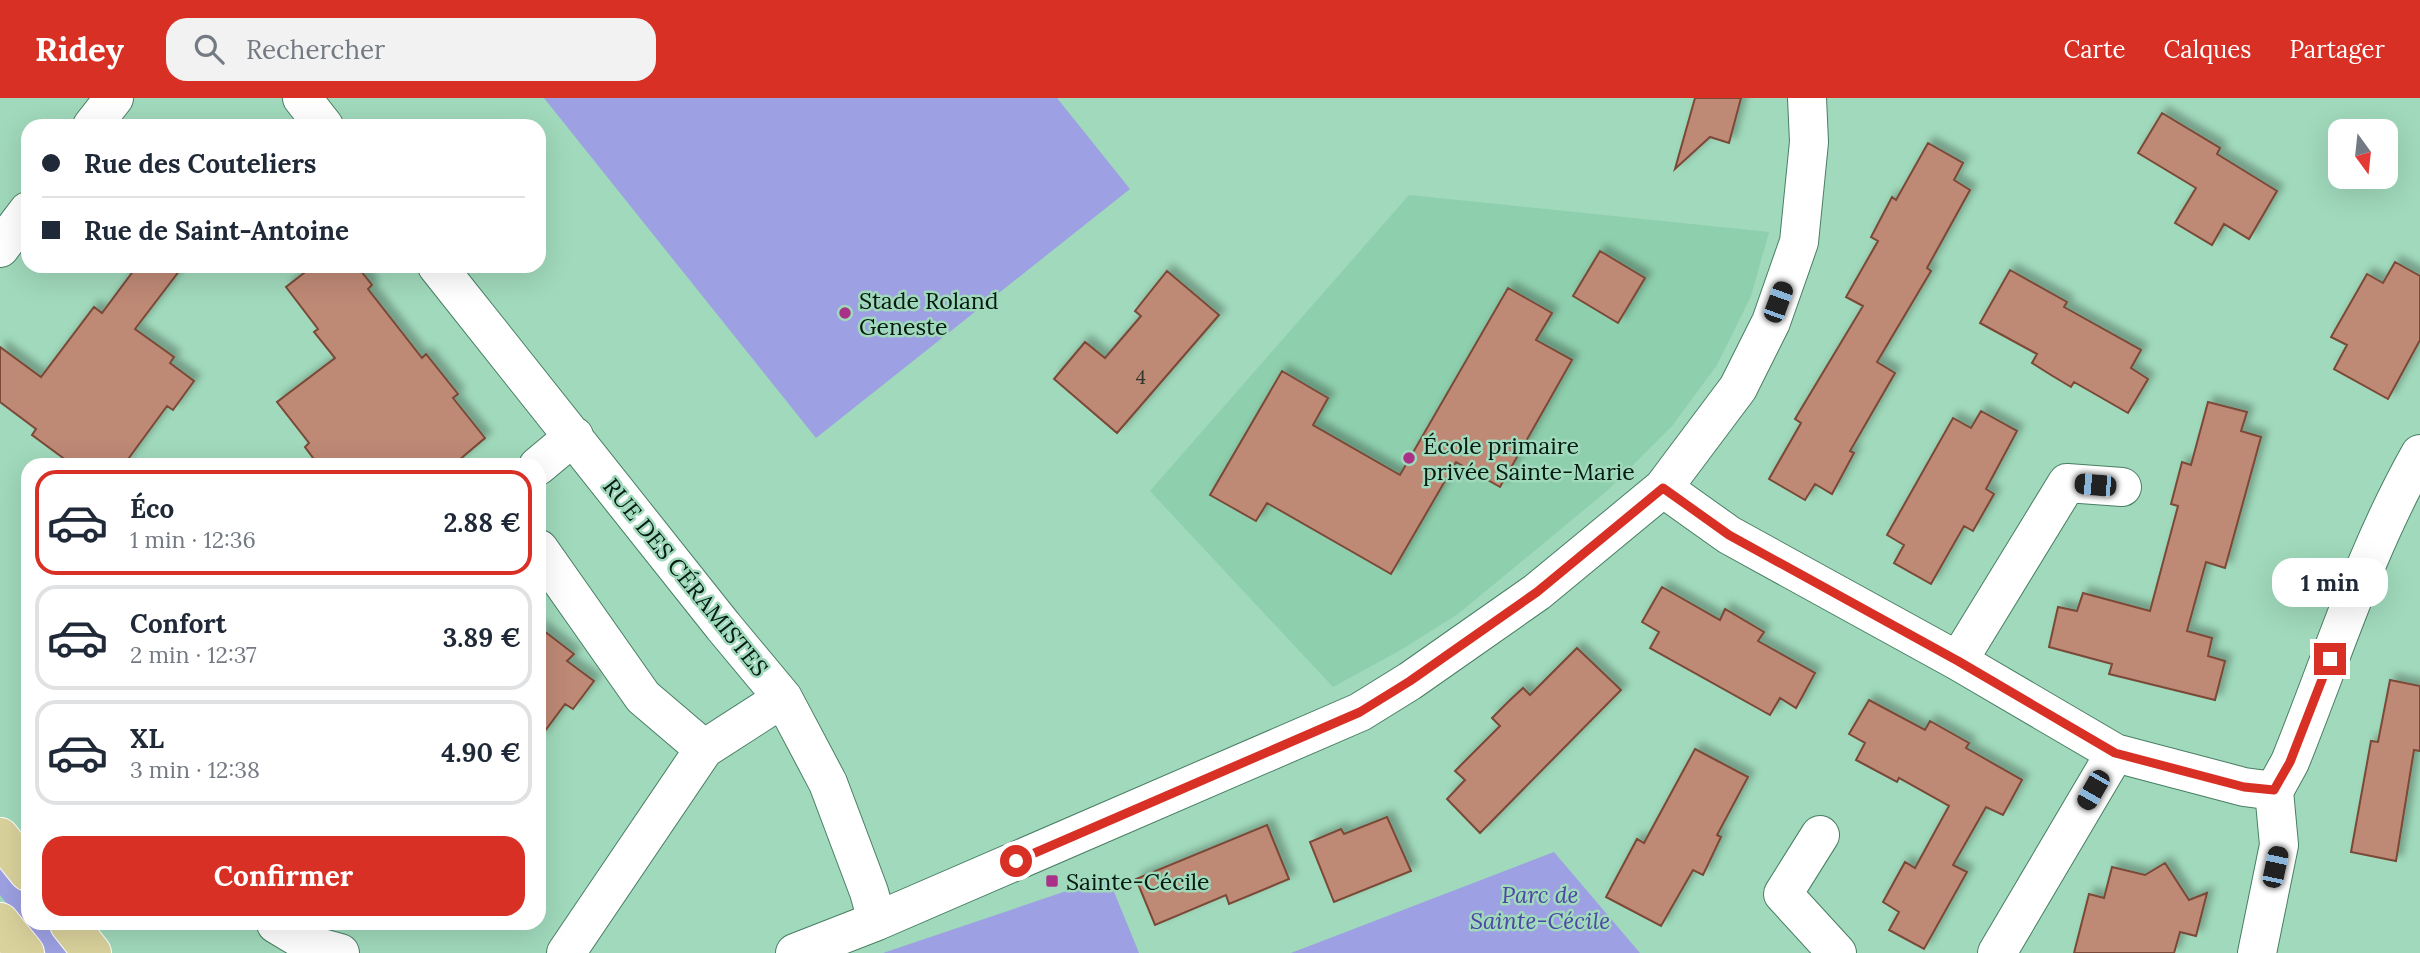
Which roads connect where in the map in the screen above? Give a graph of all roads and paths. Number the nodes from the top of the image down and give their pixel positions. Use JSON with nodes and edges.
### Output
{"nodes":[{"id":1,"x":114,"y":98,"type":"edge"},
{"id":2,"x":302,"y":98,"type":"edge"},
{"id":3,"x":1807,"y":98,"type":"edge"},
{"id":4,"x":98,"y":119,"type":"edge"},
{"id":5,"x":318,"y":119,"type":"edge"},
{"id":6,"x":21,"y":220,"type":"edge"},
{"id":7,"x":0,"y":248,"type":"edge"},
{"id":8,"x":443,"y":273,"type":"edge"},
{"id":9,"x":574,"y":436,"type":"junction"},
{"id":10,"x":2420,"y":454,"type":"edge"},
{"id":11,"x":546,"y":459,"type":"edge"},
{"id":12,"x":2122,"y":487,"type":"dead end"},
{"id":13,"x":1663,"y":488,"type":"junction"},
{"id":14,"x":546,"y":559,"type":"edge"},
{"id":15,"x":1958,"y":661,"type":"junction"},
{"id":16,"x":783,"y":698,"type":"junction"},
{"id":17,"x":704,"y":749,"type":"junction"},
{"id":18,"x":2115,"y":753,"type":"junction"},
{"id":19,"x":2274,"y":790,"type":"junction"},
{"id":20,"x":1820,"y":835,"type":"dead end"},
{"id":21,"x":0,"y":837,"type":"edge"},
{"id":22,"x":21,"y":863,"type":"edge"},
{"id":23,"x":877,"y":921,"type":"junction"},
{"id":24,"x":0,"y":922,"type":"edge"},
{"id":25,"x":74,"y":930,"type":"edge"},
{"id":26,"x":286,"y":930,"type":"edge"},
{"id":27,"x":815,"y":949,"type":"edge"},
{"id":28,"x":25,"y":953,"type":"edge"},
{"id":29,"x":92,"y":953,"type":"edge"},
{"id":30,"x":340,"y":953,"type":"edge"},
{"id":31,"x":566,"y":953,"type":"edge"},
{"id":32,"x":1837,"y":953,"type":"edge"},
{"id":33,"x":1997,"y":953,"type":"edge"},
{"id":34,"x":2257,"y":953,"type":"edge"}],
"edges":[{"from":1,"to":4,"type":"street"},
{"from":2,"to":5,"type":"street"},
{"from":3,"to":13,"type":"street"},
{"from":6,"to":7,"type":"street"},
{"from":8,"to":9,"type":"street","name":"RUE DES CÉRAMISTES"},
{"from":9,"to":11,"type":"street"},
{"from":9,"to":16,"type":"street","name":"RUE DES CÉRAMISTES"},
{"from":10,"to":19,"type":"street"},
{"from":12,"to":15,"type":"street"},
{"from":13,"to":15,"type":"street"},
{"from":13,"to":23,"type":"street"},
{"from":14,"to":17,"type":"street"},
{"from":15,"to":18,"type":"street"},
{"from":16,"to":17,"type":"street"},
{"from":16,"to":23,"type":"street","name":"RUE DES CÉRAMISTES"},
{"from":17,"to":31,"type":"street"},
{"from":18,"to":19,"type":"street"},
{"from":18,"to":33,"type":"street"},
{"from":19,"to":34,"type":"street"},
{"from":20,"to":32,"type":"street"},
{"from":21,"to":22,"type":"main road"},
{"from":23,"to":27,"type":"street"},
{"from":24,"to":28,"type":"main road"},
{"from":25,"to":29,"type":"main road"},
{"from":26,"to":30,"type":"street"}]}
